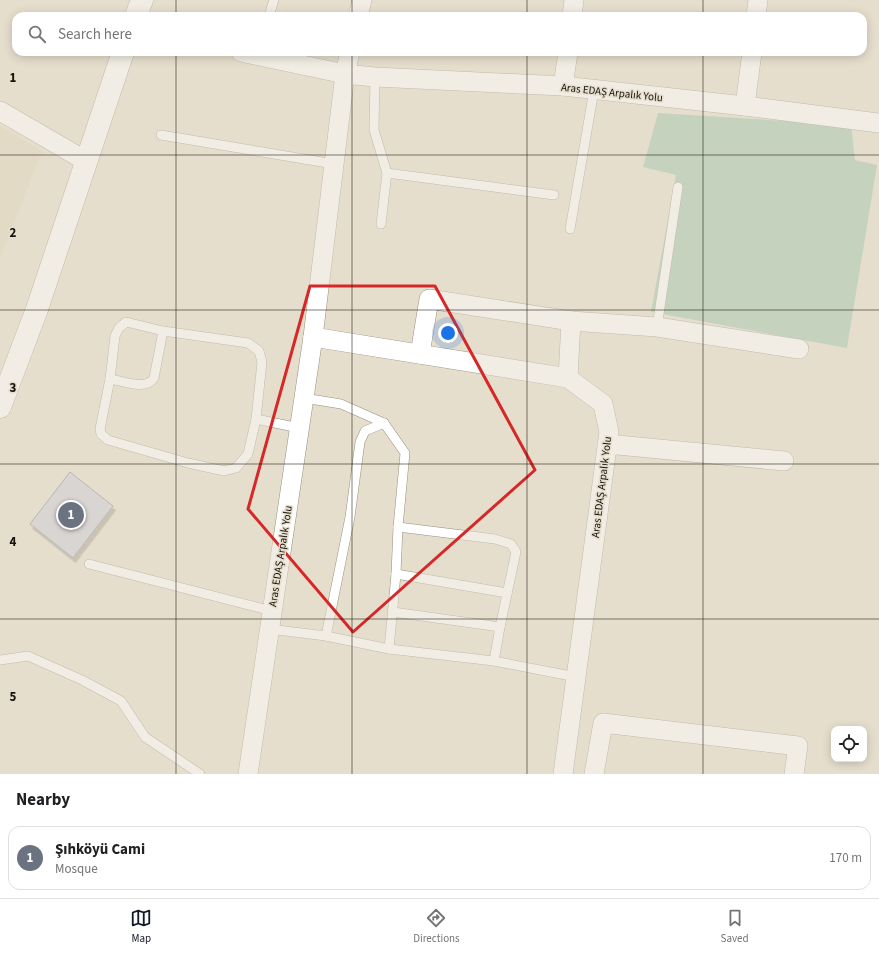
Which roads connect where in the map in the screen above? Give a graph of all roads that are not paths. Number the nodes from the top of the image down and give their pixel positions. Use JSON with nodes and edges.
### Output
{"nodes":[{"id":1,"x":142,"y":0,"type":"edge"},
{"id":2,"x":274,"y":0,"type":"edge"},
{"id":3,"x":362,"y":0,"type":"edge"},
{"id":4,"x":574,"y":0,"type":"edge"},
{"id":5,"x":758,"y":0,"type":"edge"},
{"id":6,"x":138,"y":12,"type":"edge"},
{"id":7,"x":270,"y":12,"type":"edge"},
{"id":8,"x":359,"y":12,"type":"edge"},
{"id":9,"x":572,"y":12,"type":"edge"},
{"id":10,"x":756,"y":12,"type":"edge"},
{"id":11,"x":122,"y":56,"type":"edge"},
{"id":12,"x":265,"y":56,"type":"edge"},
{"id":13,"x":349,"y":56,"type":"edge"},
{"id":14,"x":567,"y":56,"type":"edge"},
{"id":15,"x":751,"y":56,"type":"edge"},
{"id":16,"x":345,"y":74,"type":"junction"},
{"id":17,"x":375,"y":77,"type":"junction"},
{"id":18,"x":563,"y":86,"type":"junction"},
{"id":19,"x":594,"y":90,"type":"junction"},
{"id":20,"x":745,"y":106,"type":"junction"},
{"id":21,"x":0,"y":111,"type":"edge"},
{"id":22,"x":879,"y":122,"type":"edge"},
{"id":23,"x":161,"y":135,"type":"dead end"},
{"id":24,"x":86,"y":162,"type":"junction"},
{"id":25,"x":334,"y":164,"type":"junction"},
{"id":26,"x":387,"y":173,"type":"junction"},
{"id":27,"x":678,"y":187,"type":"dead end"},
{"id":28,"x":554,"y":195,"type":"dead end"},
{"id":29,"x":381,"y":224,"type":"dead end"},
{"id":30,"x":570,"y":230,"type":"dead end"},
{"id":31,"x":571,"y":321,"type":"junction"},
{"id":32,"x":656,"y":327,"type":"junction"},
{"id":33,"x":163,"y":331,"type":"junction"},
{"id":34,"x":313,"y":337,"type":"junction"},
{"id":35,"x":799,"y":349,"type":"dead end"},
{"id":36,"x":420,"y":354,"type":"junction"},
{"id":37,"x":568,"y":378,"type":"junction"},
{"id":38,"x":110,"y":379,"type":"junction"},
{"id":39,"x":304,"y":398,"type":"junction"},
{"id":40,"x":0,"y":407,"type":"edge"},
{"id":41,"x":256,"y":419,"type":"junction"},
{"id":42,"x":384,"y":423,"type":"junction"},
{"id":43,"x":299,"y":428,"type":"junction"},
{"id":44,"x":607,"y":444,"type":"junction"},
{"id":45,"x":784,"y":461,"type":"dead end"},
{"id":46,"x":398,"y":527,"type":"junction"},
{"id":47,"x":89,"y":564,"type":"dead end"},
{"id":48,"x":396,"y":574,"type":"junction"},
{"id":49,"x":507,"y":593,"type":"junction"},
{"id":50,"x":393,"y":612,"type":"junction"},
{"id":51,"x":270,"y":620,"type":"junction"},
{"id":52,"x":500,"y":627,"type":"junction"},
{"id":53,"x":326,"y":636,"type":"junction"},
{"id":54,"x":389,"y":648,"type":"junction"},
{"id":55,"x":0,"y":660,"type":"edge"},
{"id":56,"x":494,"y":661,"type":"junction"},
{"id":57,"x":576,"y":677,"type":"junction"},
{"id":58,"x":200,"y":774,"type":"edge"},
{"id":59,"x":248,"y":774,"type":"edge"},
{"id":60,"x":563,"y":774,"type":"edge"},
{"id":61,"x":594,"y":774,"type":"edge"},
{"id":62,"x":794,"y":774,"type":"edge"}],
"edges":[{"from":1,"to":6,"type":"street"},
{"from":2,"to":7,"type":"lane"},
{"from":3,"to":8,"type":"street"},
{"from":4,"to":9,"type":"street"},
{"from":5,"to":10,"type":"street"},
{"from":11,"to":24,"type":"street"},
{"from":12,"to":16,"type":"street","name":"Aras EDAŞ Arpalık Yolu"},
{"from":13,"to":16,"type":"street","name":"Aras EDAŞ Arpalık Yolu"},
{"from":14,"to":18,"type":"street"},
{"from":15,"to":20,"type":"street"},
{"from":16,"to":17,"type":"street","name":"Aras EDAŞ Arpalık Yolu"},
{"from":16,"to":25,"type":"street","name":"Aras EDAŞ Arpalık Yolu"},
{"from":17,"to":18,"type":"street","name":"Aras EDAŞ Arpalık Yolu"},
{"from":17,"to":26,"type":"lane"},
{"from":18,"to":19,"type":"street","name":"Aras EDAŞ Arpalık Yolu"},
{"from":19,"to":20,"type":"street","name":"Aras EDAŞ Arpalık Yolu"},
{"from":19,"to":30,"type":"lane"},
{"from":20,"to":22,"type":"street","name":"Aras EDAŞ Arpalık Yolu"},
{"from":21,"to":24,"type":"street"},
{"from":23,"to":25,"type":"lane"},
{"from":24,"to":40,"type":"street"},
{"from":25,"to":34,"type":"street","name":"Aras EDAŞ Arpalık Yolu"},
{"from":26,"to":28,"type":"lane"},
{"from":26,"to":29,"type":"lane"},
{"from":27,"to":32,"type":"lane"},
{"from":31,"to":32,"type":"street"},
{"from":31,"to":36,"type":"street"},
{"from":31,"to":37,"type":"street"},
{"from":32,"to":35,"type":"street"},
{"from":33,"to":38,"type":"lane"},
{"from":33,"to":38,"type":"lane"},
{"from":33,"to":41,"type":"lane"},
{"from":34,"to":36,"type":"street","name":"Aras EDAŞ Arpalık Yolu"},
{"from":34,"to":39,"type":"street","name":"Aras EDAŞ Arpalık Yolu"},
{"from":36,"to":37,"type":"street","name":"Aras EDAŞ Arpalık Yolu"},
{"from":37,"to":44,"type":"street","name":"Aras EDAŞ Arpalık Yolu"},
{"from":38,"to":41,"type":"lane"},
{"from":39,"to":42,"type":"lane"},
{"from":39,"to":43,"type":"street","name":"Aras EDAŞ Arpalık Yolu"},
{"from":41,"to":43,"type":"lane"},
{"from":42,"to":46,"type":"lane"},
{"from":42,"to":53,"type":"lane"},
{"from":43,"to":51,"type":"street","name":"Aras EDAŞ Arpalık Yolu"},
{"from":44,"to":45,"type":"street"},
{"from":44,"to":57,"type":"street","name":"Aras EDAŞ Arpalık Yolu"},
{"from":46,"to":48,"type":"lane"},
{"from":46,"to":49,"type":"lane"},
{"from":47,"to":51,"type":"lane"},
{"from":48,"to":49,"type":"lane"},
{"from":48,"to":50,"type":"lane"},
{"from":49,"to":52,"type":"lane"},
{"from":50,"to":52,"type":"lane"},
{"from":50,"to":54,"type":"lane"},
{"from":51,"to":53,"type":"lane"},
{"from":51,"to":59,"type":"street","name":"Aras EDAŞ Arpalık Yolu"},
{"from":52,"to":56,"type":"lane"},
{"from":53,"to":54,"type":"lane"},
{"from":54,"to":56,"type":"lane"},
{"from":55,"to":58,"type":"lane"},
{"from":56,"to":57,"type":"lane"},
{"from":57,"to":60,"type":"street","name":"Aras EDAŞ Arpalık Yolu"},
{"from":61,"to":62,"type":"street"}]}
